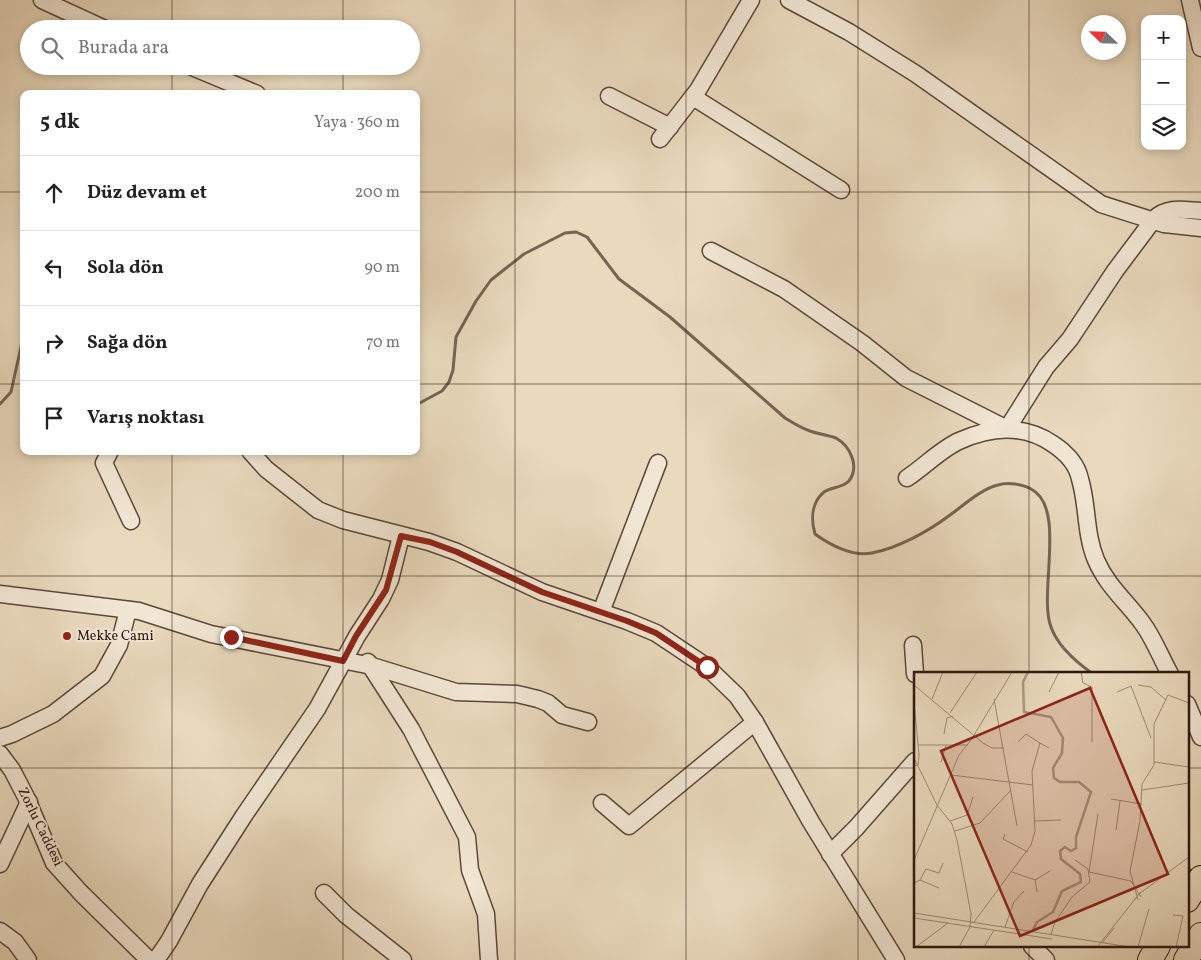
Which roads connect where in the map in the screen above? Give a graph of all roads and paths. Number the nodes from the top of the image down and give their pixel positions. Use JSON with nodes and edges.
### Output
{"nodes":[{"id":1,"x":42,"y":0,"type":"edge"},
{"id":2,"x":751,"y":0,"type":"edge"},
{"id":3,"x":789,"y":0,"type":"edge"},
{"id":4,"x":1190,"y":0,"type":"edge"},
{"id":5,"x":85,"y":20,"type":"edge"},
{"id":6,"x":1201,"y":48,"type":"edge"},
{"id":7,"x":212,"y":75,"type":"edge"},
{"id":8,"x":247,"y":90,"type":"edge"},
{"id":9,"x":609,"y":96,"type":"dead end"},
{"id":10,"x":693,"y":97,"type":"junction"},
{"id":11,"x":841,"y":190,"type":"dead end"},
{"id":12,"x":1201,"y":211,"type":"edge"},
{"id":13,"x":1154,"y":219,"type":"junction"},
{"id":14,"x":1201,"y":228,"type":"edge"},
{"id":15,"x":711,"y":251,"type":"dead end"},
{"id":16,"x":1007,"y":429,"type":"junction"},
{"id":17,"x":108,"y":455,"type":"edge"},
{"id":18,"x":254,"y":455,"type":"edge"},
{"id":19,"x":658,"y":463,"type":"dead end"},
{"id":20,"x":907,"y":478,"type":"dead end"},
{"id":21,"x":130,"y":521,"type":"dead end"},
{"id":22,"x":401,"y":536,"type":"junction"},
{"id":23,"x":0,"y":594,"type":"edge"},
{"id":24,"x":128,"y":610,"type":"junction"},
{"id":25,"x":601,"y":612,"type":"junction"},
{"id":26,"x":353,"y":642,"type":"junction"},
{"id":27,"x":913,"y":645,"type":"dead end"},
{"id":28,"x":343,"y":661,"type":"junction"},
{"id":29,"x":372,"y":666,"type":"junction"},
{"id":30,"x":915,"y":672,"type":"edge"},
{"id":31,"x":1169,"y":672,"type":"edge"},
{"id":32,"x":1188,"y":706,"type":"edge"},
{"id":33,"x":588,"y":722,"type":"dead end"},
{"id":34,"x":755,"y":722,"type":"junction"},
{"id":35,"x":1201,"y":737,"type":"edge"},
{"id":36,"x":0,"y":738,"type":"edge"},
{"id":37,"x":0,"y":754,"type":"edge"},
{"id":38,"x":914,"y":762,"type":"edge"},
{"id":39,"x":29,"y":802,"type":"junction"},
{"id":40,"x":602,"y":803,"type":"dead end"},
{"id":41,"x":830,"y":854,"type":"junction"},
{"id":42,"x":0,"y":864,"type":"edge"},
{"id":43,"x":1201,"y":878,"type":"edge"},
{"id":44,"x":324,"y":893,"type":"dead end"},
{"id":45,"x":1188,"y":898,"type":"edge"},
{"id":46,"x":0,"y":931,"type":"edge"},
{"id":47,"x":1201,"y":935,"type":"edge"},
{"id":48,"x":1034,"y":948,"type":"edge"},
{"id":49,"x":1157,"y":948,"type":"edge"},
{"id":50,"x":28,"y":960,"type":"edge"},
{"id":51,"x":149,"y":960,"type":"edge"},
{"id":52,"x":156,"y":960,"type":"edge"},
{"id":53,"x":404,"y":960,"type":"edge"},
{"id":54,"x":489,"y":960,"type":"edge"},
{"id":55,"x":896,"y":960,"type":"edge"},
{"id":56,"x":1046,"y":960,"type":"edge"},
{"id":57,"x":1150,"y":960,"type":"edge"},
{"id":58,"x":1186,"y":960,"type":"edge"}],
"edges":[{"from":1,"to":5,"type":"street"},
{"from":2,"to":10,"type":"street"},
{"from":3,"to":13,"type":"street"},
{"from":4,"to":6,"type":"street"},
{"from":7,"to":8,"type":"street"},
{"from":9,"to":10,"type":"street"},
{"from":10,"to":11,"type":"street"},
{"from":12,"to":13,"type":"street"},
{"from":13,"to":14,"type":"street"},
{"from":13,"to":16,"type":"street"},
{"from":15,"to":16,"type":"street"},
{"from":16,"to":20,"type":"street"},
{"from":16,"to":31,"type":"street"},
{"from":17,"to":21,"type":"street"},
{"from":18,"to":22,"type":"street"},
{"from":19,"to":25,"type":"street"},
{"from":22,"to":25,"type":"street"},
{"from":22,"to":26,"type":"street"},
{"from":23,"to":24,"type":"street"},
{"from":24,"to":28,"type":"street"},
{"from":24,"to":36,"type":"street"},
{"from":25,"to":34,"type":"street"},
{"from":26,"to":28,"type":"street"},
{"from":26,"to":29,"type":"street"},
{"from":27,"to":30,"type":"street"},
{"from":28,"to":29,"type":"street"},
{"from":28,"to":52,"type":"street"},
{"from":29,"to":33,"type":"street"},
{"from":29,"to":54,"type":"street"},
{"from":32,"to":35,"type":"street"},
{"from":34,"to":40,"type":"street"},
{"from":34,"to":41,"type":"street"},
{"from":37,"to":39,"type":"street","name":"Zorlu Caddesi"},
{"from":38,"to":41,"type":"street"},
{"from":39,"to":42,"type":"street"},
{"from":39,"to":51,"type":"street","name":"Zorlu Caddesi"},
{"from":41,"to":55,"type":"street"},
{"from":43,"to":45,"type":"highway"},
{"from":44,"to":53,"type":"street"},
{"from":46,"to":50,"type":"street"},
{"from":47,"to":58,"type":"highway"},
{"from":48,"to":56,"type":"street"},
{"from":49,"to":57,"type":"highway"}]}
